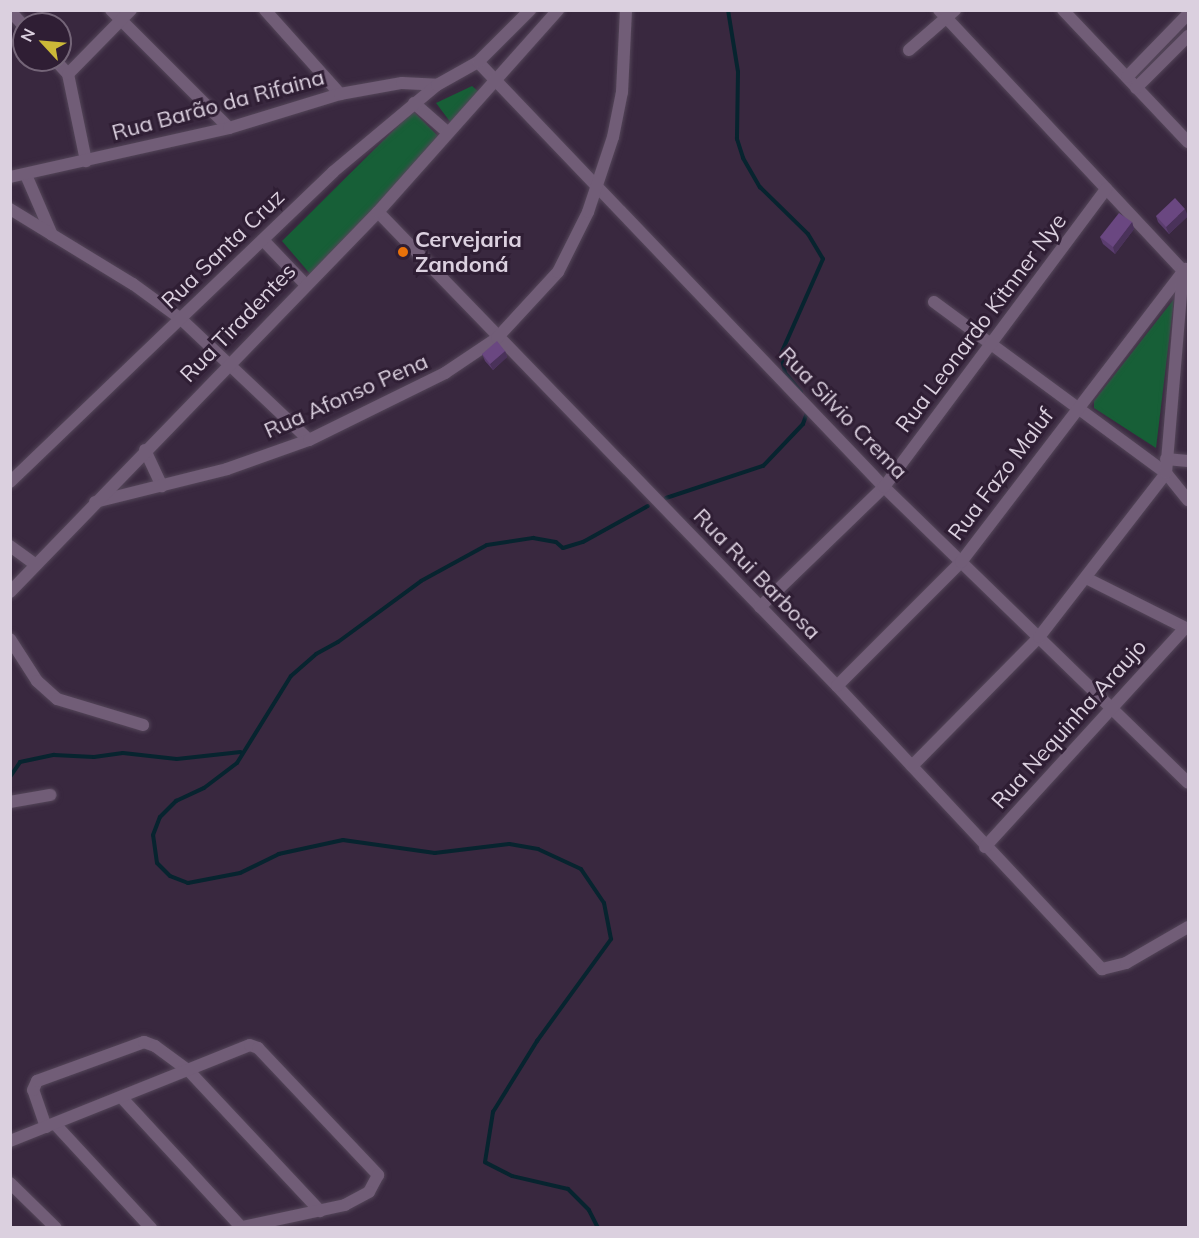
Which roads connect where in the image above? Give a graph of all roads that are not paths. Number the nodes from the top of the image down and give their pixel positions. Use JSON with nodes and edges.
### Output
{"nodes":[{"id":1,"x":111,"y":10,"type":"edge"},
{"id":2,"x":131,"y":10,"type":"edge"},
{"id":3,"x":265,"y":10,"type":"edge"},
{"id":4,"x":530,"y":10,"type":"edge"},
{"id":5,"x":558,"y":10,"type":"edge"},
{"id":6,"x":626,"y":10,"type":"edge"},
{"id":7,"x":1063,"y":10,"type":"edge"},
{"id":8,"x":945,"y":13,"type":"edge"},
{"id":9,"x":1188,"y":15,"type":"edge"},
{"id":10,"x":120,"y":21,"type":"junction"},
{"id":11,"x":1188,"y":36,"type":"edge"},
{"id":12,"x":909,"y":51,"type":"dead end"},
{"id":13,"x":478,"y":62,"type":"junction"},
{"id":14,"x":68,"y":74,"type":"joint"},
{"id":15,"x":1127,"y":77,"type":"junction"},
{"id":16,"x":494,"y":81,"type":"junction"},
{"id":17,"x":437,"y":85,"type":"junction"},
{"id":18,"x":1136,"y":88,"type":"junction"},
{"id":19,"x":340,"y":94,"type":"junction"},
{"id":20,"x":414,"y":103,"type":"junction"},
{"id":21,"x":230,"y":128,"type":"junction"},
{"id":22,"x":447,"y":132,"type":"junction"},
{"id":23,"x":1188,"y":142,"type":"edge"},
{"id":24,"x":86,"y":161,"type":"junction"},
{"id":25,"x":26,"y":175,"type":"junction"},
{"id":26,"x":10,"y":177,"type":"edge"},
{"id":27,"x":595,"y":187,"type":"junction"},
{"id":28,"x":1106,"y":189,"type":"junction"},
{"id":29,"x":10,"y":209,"type":"edge"},
{"id":30,"x":378,"y":212,"type":"junction"},
{"id":31,"x":52,"y":235,"type":"junction"},
{"id":32,"x":263,"y":240,"type":"junction"},
{"id":33,"x":1186,"y":269,"type":"edge"},
{"id":34,"x":305,"y":284,"type":"junction"},
{"id":35,"x":934,"y":302,"type":"dead end"},
{"id":36,"x":181,"y":320,"type":"junction"},
{"id":37,"x":497,"y":338,"type":"junction"},
{"id":38,"x":993,"y":342,"type":"junction"},
{"id":39,"x":228,"y":364,"type":"junction"},
{"id":40,"x":1079,"y":406,"type":"junction"},
{"id":41,"x":309,"y":440,"type":"junction"},
{"id":42,"x":145,"y":450,"type":"junction"},
{"id":43,"x":1166,"y":459,"type":"junction"},
{"id":44,"x":1188,"y":461,"type":"edge"},
{"id":45,"x":1166,"y":473,"type":"junction"},
{"id":46,"x":10,"y":482,"type":"edge"},
{"id":47,"x":162,"y":486,"type":"junction"},
{"id":48,"x":884,"y":487,"type":"junction"},
{"id":49,"x":1188,"y":500,"type":"edge"},
{"id":50,"x":95,"y":502,"type":"junction"},
{"id":51,"x":10,"y":546,"type":"edge"},
{"id":52,"x":961,"y":562,"type":"junction"},
{"id":53,"x":36,"y":565,"type":"junction"},
{"id":54,"x":1086,"y":578,"type":"junction"},
{"id":55,"x":10,"y":592,"type":"edge"},
{"id":56,"x":760,"y":607,"type":"junction"},
{"id":57,"x":1186,"y":629,"type":"edge"},
{"id":58,"x":1040,"y":637,"type":"junction"},
{"id":59,"x":10,"y":639,"type":"edge"},
{"id":60,"x":837,"y":686,"type":"junction"},
{"id":61,"x":1114,"y":707,"type":"junction"},
{"id":62,"x":143,"y":725,"type":"dead end"},
{"id":63,"x":912,"y":766,"type":"junction"},
{"id":64,"x":1188,"y":783,"type":"edge"},
{"id":65,"x":50,"y":795,"type":"dead end"},
{"id":66,"x":10,"y":801,"type":"edge"},
{"id":67,"x":985,"y":847,"type":"junction"},
{"id":68,"x":1188,"y":927,"type":"edge"},
{"id":69,"x":189,"y":1071,"type":"junction"},
{"id":70,"x":122,"y":1098,"type":"junction"},
{"id":71,"x":50,"y":1125,"type":"junction"},
{"id":72,"x":10,"y":1142,"type":"edge"},
{"id":73,"x":10,"y":1183,"type":"edge"},
{"id":74,"x":320,"y":1211,"type":"junction"},
{"id":75,"x":56,"y":1227,"type":"edge"},
{"id":76,"x":151,"y":1227,"type":"edge"},
{"id":77,"x":239,"y":1227,"type":"edge"}],
"edges":[{"from":1,"to":10,"type":"street"},
{"from":2,"to":10,"type":"street"},
{"from":3,"to":19,"type":"street"},
{"from":4,"to":13,"type":"street","name":"Rua Santa Cruz"},
{"from":5,"to":16,"type":"street","name":"Rua Tiradentes"},
{"from":6,"to":27,"type":"street","name":"Rua Afonso Pena"},
{"from":7,"to":15,"type":"street"},
{"from":8,"to":12,"type":"street"},
{"from":8,"to":28,"type":"street"},
{"from":9,"to":15,"type":"street"},
{"from":10,"to":14,"type":"street"},
{"from":10,"to":21,"type":"street"},
{"from":11,"to":18,"type":"street"},
{"from":13,"to":16,"type":"street","name":"Rua Silvio Crema"},
{"from":13,"to":17,"type":"street","name":"Rua Santa Cruz"},
{"from":14,"to":24,"type":"street"},
{"from":15,"to":18,"type":"street"},
{"from":16,"to":22,"type":"street","name":"Rua Tiradentes"},
{"from":16,"to":27,"type":"street","name":"Rua Silvio Crema"},
{"from":17,"to":19,"type":"street","name":"Rua Barão da Rifaina"},
{"from":17,"to":20,"type":"street","name":"Rua Santa Cruz"},
{"from":18,"to":23,"type":"street"},
{"from":19,"to":21,"type":"street","name":"Rua Barão da Rifaina"},
{"from":20,"to":22,"type":"street"},
{"from":20,"to":32,"type":"street","name":"Rua Santa Cruz"},
{"from":21,"to":24,"type":"street","name":"Rua Barão da Rifaina"},
{"from":22,"to":30,"type":"street","name":"Rua Tiradentes"},
{"from":24,"to":25,"type":"street","name":"Rua Barão da Rifaina"},
{"from":25,"to":26,"type":"street","name":"Rua Barão da Rifaina"},
{"from":25,"to":31,"type":"street"},
{"from":27,"to":37,"type":"street","name":"Rua Afonso Pena"},
{"from":27,"to":48,"type":"street","name":"Rua Silvio Crema"},
{"from":28,"to":33,"type":"street"},
{"from":28,"to":38,"type":"street","name":"Rua Leonardo Kitnner Nye"},
{"from":29,"to":31,"type":"street"},
{"from":30,"to":34,"type":"street","name":"Rua Tiradentes"},
{"from":30,"to":37,"type":"street","name":"Rua Rui Barbosa"},
{"from":31,"to":36,"type":"street"},
{"from":32,"to":34,"type":"street"},
{"from":32,"to":36,"type":"street","name":"Rua Santa Cruz"},
{"from":33,"to":40,"type":"street","name":"Rua Fazo Maluf"},
{"from":33,"to":43,"type":"street"},
{"from":34,"to":39,"type":"street","name":"Rua Tiradentes"},
{"from":35,"to":38,"type":"street"},
{"from":36,"to":39,"type":"street"},
{"from":36,"to":46,"type":"street","name":"Rua Santa Cruz"},
{"from":37,"to":41,"type":"street","name":"Rua Afonso Pena"},
{"from":37,"to":56,"type":"street","name":"Rua Rui Barbosa"},
{"from":38,"to":40,"type":"street"},
{"from":38,"to":48,"type":"street","name":"Rua Leonardo Kitnner Nye"},
{"from":39,"to":41,"type":"street"},
{"from":39,"to":42,"type":"street","name":"Rua Tiradentes"},
{"from":40,"to":45,"type":"street"},
{"from":40,"to":52,"type":"street","name":"Rua Fazo Maluf"},
{"from":41,"to":47,"type":"street","name":"Rua Afonso Pena"},
{"from":42,"to":47,"type":"street"},
{"from":42,"to":50,"type":"street","name":"Rua Tiradentes"},
{"from":43,"to":44,"type":"street"},
{"from":43,"to":45,"type":"street"},
{"from":45,"to":49,"type":"street"},
{"from":45,"to":54,"type":"street"},
{"from":47,"to":50,"type":"street","name":"Rua Afonso Pena"},
{"from":48,"to":52,"type":"street","name":"Rua Silvio Crema"},
{"from":48,"to":56,"type":"street","name":"Rua Leonardo Kitnner Nye"},
{"from":50,"to":53,"type":"street","name":"Rua Tiradentes"},
{"from":51,"to":53,"type":"street"},
{"from":52,"to":58,"type":"street","name":"Rua Silvio Crema"},
{"from":52,"to":60,"type":"street","name":"Rua Fazo Maluf"},
{"from":53,"to":55,"type":"street","name":"Rua Tiradentes"},
{"from":54,"to":57,"type":"street"},
{"from":54,"to":58,"type":"street"},
{"from":56,"to":60,"type":"street","name":"Rua Rui Barbosa"},
{"from":57,"to":61,"type":"street","name":"Rua Nequinha Araujo"},
{"from":58,"to":61,"type":"street","name":"Rua Silvio Crema"},
{"from":58,"to":63,"type":"street"},
{"from":59,"to":62,"type":"street"},
{"from":60,"to":63,"type":"street","name":"Rua Rui Barbosa"},
{"from":61,"to":64,"type":"street","name":"Rua Silvio Crema"},
{"from":61,"to":67,"type":"street","name":"Rua Nequinha Araujo"},
{"from":63,"to":67,"type":"street","name":"Rua Rui Barbosa"},
{"from":65,"to":66,"type":"street"},
{"from":67,"to":68,"type":"street","name":"Rua Rui Barbosa"},
{"from":69,"to":70,"type":"street"},
{"from":69,"to":71,"type":"street"},
{"from":69,"to":74,"type":"street"},
{"from":69,"to":74,"type":"street"},
{"from":70,"to":71,"type":"street"},
{"from":70,"to":77,"type":"street"},
{"from":71,"to":72,"type":"street"},
{"from":71,"to":76,"type":"street"},
{"from":73,"to":75,"type":"street"},
{"from":74,"to":77,"type":"street"}]}
